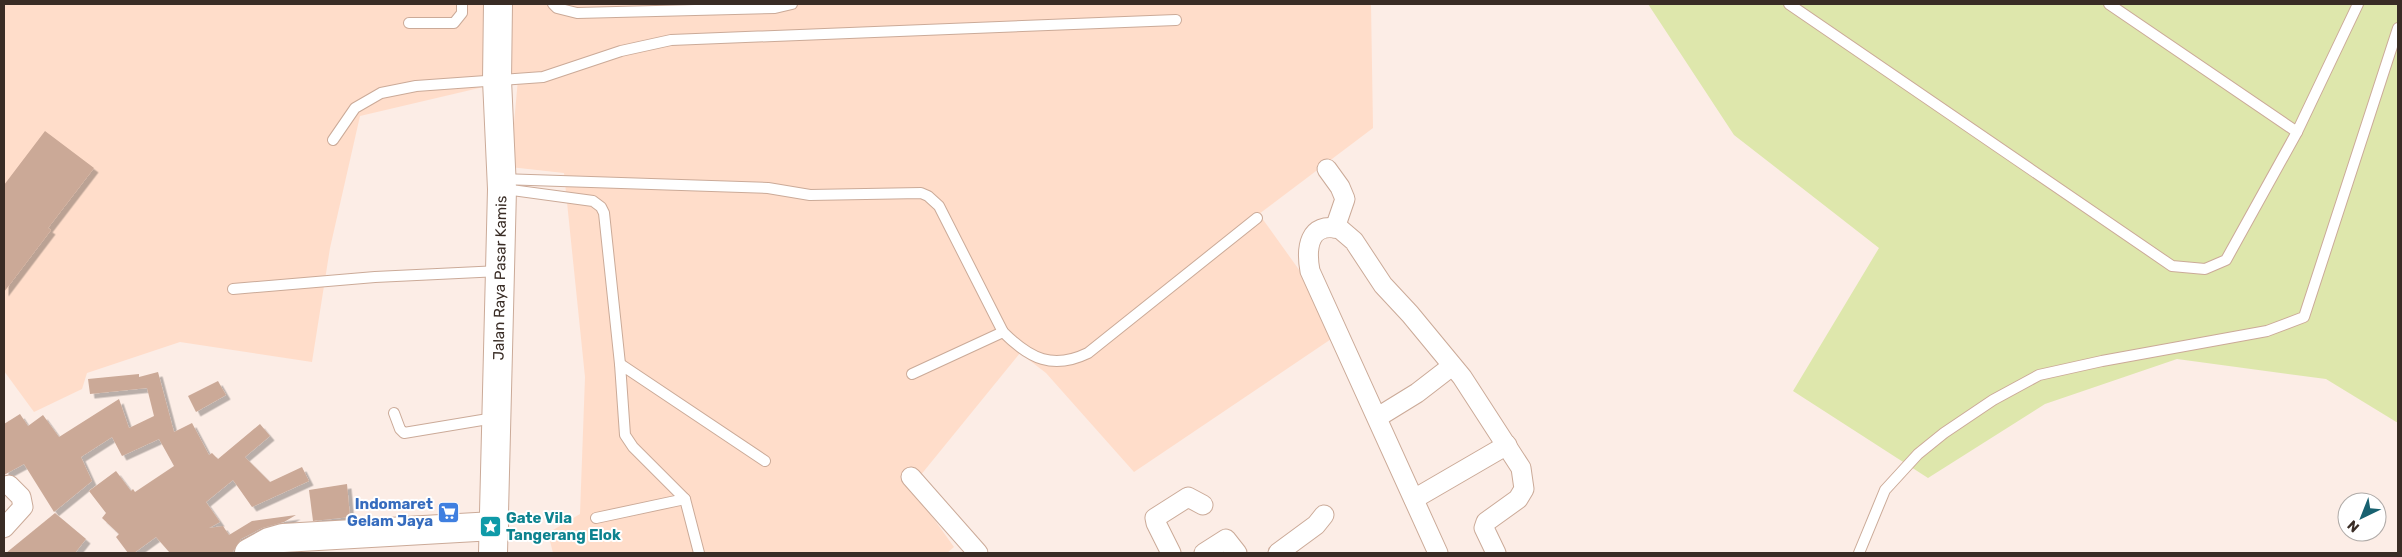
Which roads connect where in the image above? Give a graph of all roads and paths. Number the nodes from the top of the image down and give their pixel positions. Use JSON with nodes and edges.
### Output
{"nodes":[{"id":1,"x":462,"y":4,"type":"edge"},
{"id":2,"x":498,"y":4,"type":"edge"},
{"id":3,"x":553,"y":4,"type":"edge"},
{"id":4,"x":792,"y":4,"type":"edge"},
{"id":5,"x":1789,"y":4,"type":"edge"},
{"id":6,"x":2108,"y":4,"type":"edge"},
{"id":7,"x":2358,"y":4,"type":"edge"},
{"id":8,"x":675,"y":7,"type":"edge"},
{"id":9,"x":1176,"y":20,"type":"dead end"},
{"id":10,"x":409,"y":23,"type":"dead end"},
{"id":11,"x":2398,"y":28,"type":"edge"},
{"id":12,"x":497,"y":80,"type":"junction"},
{"id":13,"x":2297,"y":132,"type":"junction"},
{"id":14,"x":332,"y":140,"type":"dead end"},
{"id":15,"x":1327,"y":169,"type":"dead end"},
{"id":16,"x":502,"y":184,"type":"junction"},
{"id":17,"x":1257,"y":218,"type":"dead end"},
{"id":18,"x":1335,"y":228,"type":"junction"},
{"id":19,"x":501,"y":271,"type":"junction"},
{"id":20,"x":233,"y":289,"type":"dead end"},
{"id":21,"x":1003,"y":332,"type":"junction"},
{"id":22,"x":620,"y":364,"type":"junction"},
{"id":23,"x":1452,"y":366,"type":"junction"},
{"id":24,"x":912,"y":374,"type":"dead end"},
{"id":25,"x":394,"y":413,"type":"dead end"},
{"id":26,"x":498,"y":417,"type":"junction"},
{"id":27,"x":1378,"y":417,"type":"junction"},
{"id":28,"x":1507,"y":445,"type":"junction"},
{"id":29,"x":765,"y":460,"type":"dead end"},
{"id":30,"x":911,"y":477,"type":"dead end"},
{"id":31,"x":9,"y":485,"type":"dead end"},
{"id":32,"x":1414,"y":499,"type":"junction"},
{"id":33,"x":685,"y":500,"type":"junction"},
{"id":34,"x":1203,"y":506,"type":"dead end"},
{"id":35,"x":1324,"y":516,"type":"dead end"},
{"id":36,"x":596,"y":518,"type":"dead end"},
{"id":37,"x":494,"y":526,"type":"junction"},
{"id":38,"x":4,"y":528,"type":"edge"},
{"id":39,"x":248,"y":553,"type":"edge"},
{"id":40,"x":494,"y":553,"type":"edge"},
{"id":41,"x":699,"y":553,"type":"edge"},
{"id":42,"x":978,"y":553,"type":"edge"},
{"id":43,"x":1171,"y":553,"type":"edge"},
{"id":44,"x":1204,"y":553,"type":"edge"},
{"id":45,"x":1237,"y":553,"type":"edge"},
{"id":46,"x":1278,"y":553,"type":"edge"},
{"id":47,"x":1438,"y":553,"type":"edge"},
{"id":48,"x":1496,"y":553,"type":"edge"},
{"id":49,"x":1859,"y":553,"type":"edge"}],
"edges":[{"from":1,"to":10,"type":"lane"},
{"from":2,"to":12,"type":"main road","name":"Jalan Raya Pasar Kamis"},
{"from":3,"to":8,"type":"lane"},
{"from":4,"to":8,"type":"lane"},
{"from":5,"to":13,"type":"lane"},
{"from":6,"to":13,"type":"lane"},
{"from":7,"to":13,"type":"lane"},
{"from":9,"to":12,"type":"lane"},
{"from":11,"to":49,"type":"lane"},
{"from":12,"to":14,"type":"lane"},
{"from":12,"to":16,"type":"main road","name":"Jalan Raya Pasar Kamis"},
{"from":15,"to":18,"type":"street"},
{"from":16,"to":19,"type":"main road","name":"Jalan Raya Pasar Kamis"},
{"from":16,"to":21,"type":"lane"},
{"from":16,"to":22,"type":"lane"},
{"from":17,"to":21,"type":"lane"},
{"from":18,"to":23,"type":"street"},
{"from":18,"to":27,"type":"street"},
{"from":19,"to":20,"type":"lane"},
{"from":19,"to":26,"type":"main road","name":"Jalan Raya Pasar Kamis"},
{"from":21,"to":24,"type":"lane"},
{"from":22,"to":29,"type":"lane"},
{"from":22,"to":33,"type":"lane"},
{"from":23,"to":27,"type":"street"},
{"from":23,"to":28,"type":"street"},
{"from":25,"to":26,"type":"lane"},
{"from":26,"to":37,"type":"main road","name":"Jalan Raya Pasar Kamis"},
{"from":27,"to":32,"type":"street"},
{"from":28,"to":32,"type":"street"},
{"from":28,"to":48,"type":"street"},
{"from":30,"to":42,"type":"street"},
{"from":31,"to":38,"type":"street"},
{"from":32,"to":47,"type":"street"},
{"from":33,"to":36,"type":"lane"},
{"from":33,"to":41,"type":"lane"},
{"from":34,"to":43,"type":"street"},
{"from":35,"to":46,"type":"street"},
{"from":37,"to":39,"type":"main road"},
{"from":37,"to":40,"type":"main road","name":"Jalan Raya Pasar Kamis"},
{"from":44,"to":45,"type":"street"}]}
